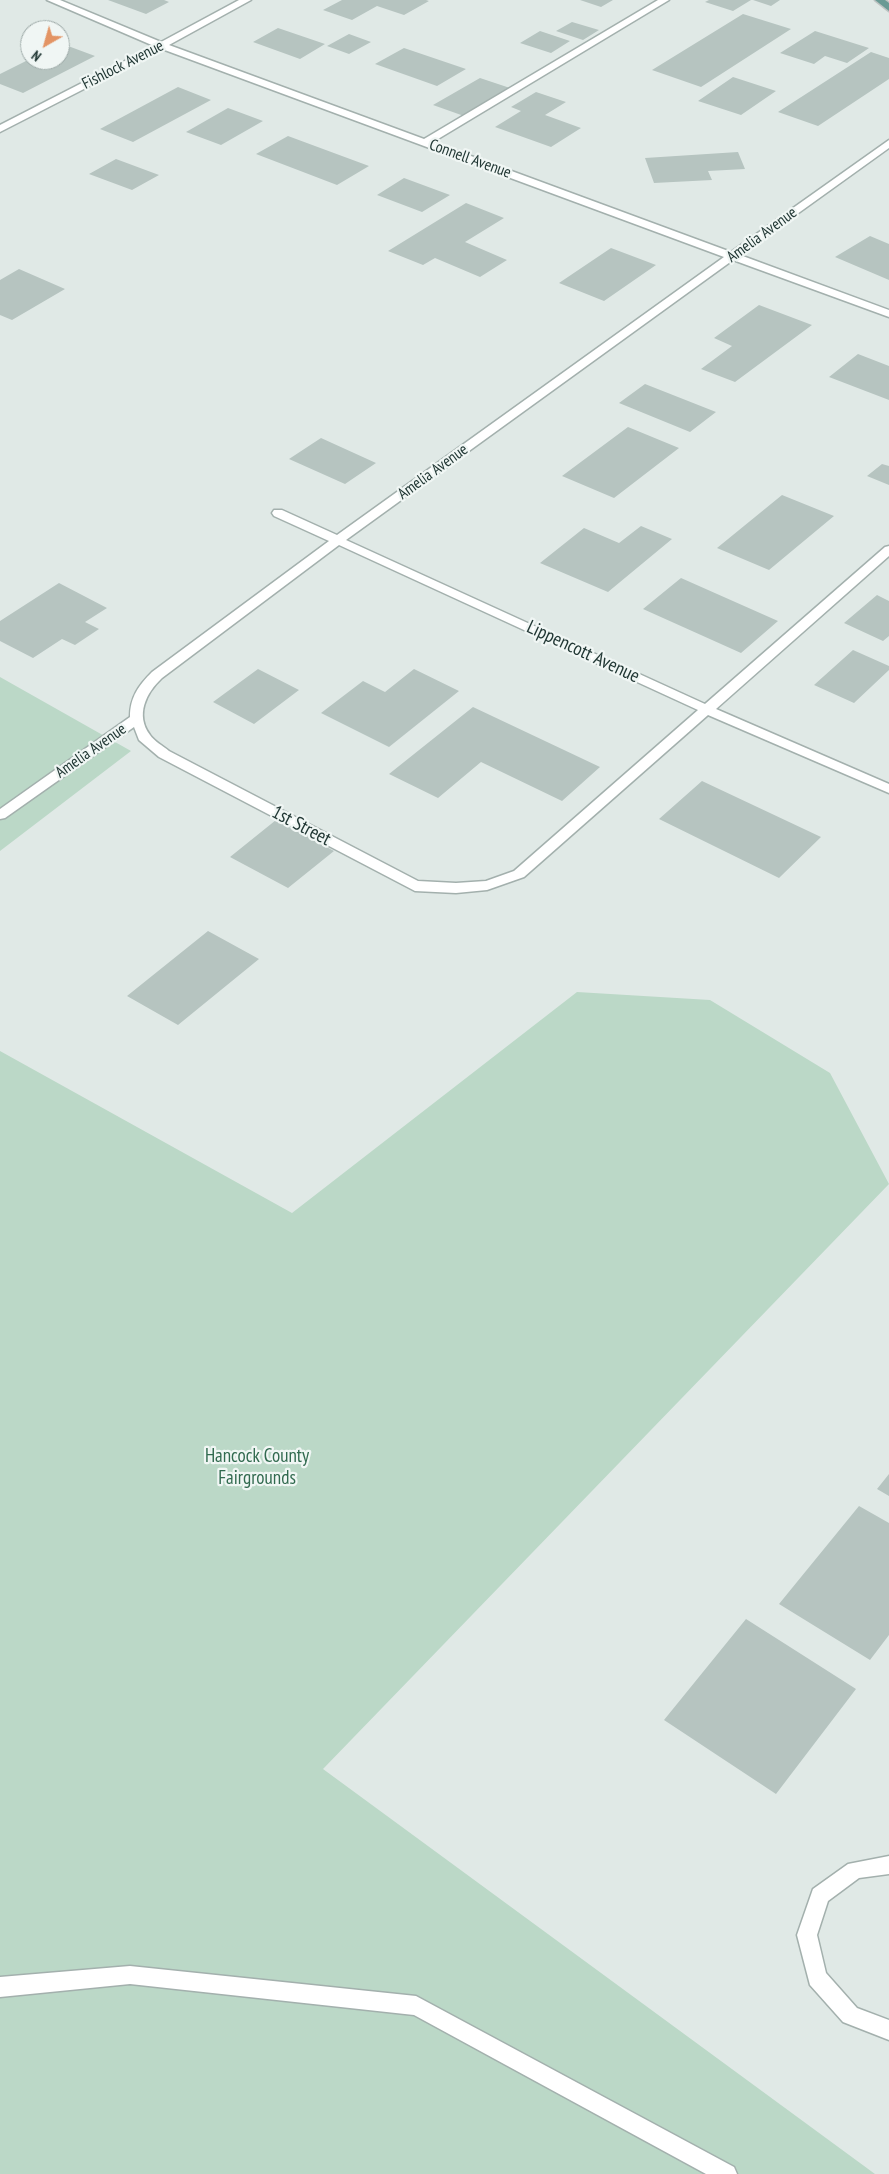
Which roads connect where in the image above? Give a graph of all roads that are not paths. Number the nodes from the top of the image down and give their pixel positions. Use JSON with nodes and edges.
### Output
{"nodes":[{"id":1,"x":52,"y":0,"type":"edge"},
{"id":2,"x":246,"y":0,"type":"edge"},
{"id":3,"x":664,"y":0,"type":"edge"},
{"id":4,"x":880,"y":0,"type":"edge"},
{"id":5,"x":889,"y":8,"type":"edge"},
{"id":6,"x":162,"y":46,"type":"junction"},
{"id":7,"x":0,"y":129,"type":"edge"},
{"id":8,"x":425,"y":143,"type":"junction"},
{"id":9,"x":889,"y":144,"type":"edge"},
{"id":10,"x":732,"y":256,"type":"junction"},
{"id":11,"x":889,"y":314,"type":"edge"},
{"id":12,"x":278,"y":513,"type":"dead end"},
{"id":13,"x":337,"y":541,"type":"junction"},
{"id":14,"x":889,"y":550,"type":"edge"},
{"id":15,"x":706,"y":709,"type":"junction"},
{"id":16,"x":137,"y":718,"type":"junction"},
{"id":17,"x":889,"y":790,"type":"edge"},
{"id":18,"x":0,"y":815,"type":"edge"},
{"id":19,"x":889,"y":1865,"type":"edge"},
{"id":20,"x":0,"y":1987,"type":"edge"},
{"id":21,"x":889,"y":2030,"type":"edge"},
{"id":22,"x":727,"y":2174,"type":"edge"}],
"edges":[{"from":1,"to":6,"type":"street","name":"Connell Avenue"},
{"from":2,"to":6,"type":"street","name":"Fishlock Avenue"},
{"from":3,"to":8,"type":"street"},
{"from":4,"to":5,"type":"main road"},
{"from":6,"to":7,"type":"street","name":"Fishlock Avenue"},
{"from":6,"to":8,"type":"street","name":"Connell Avenue"},
{"from":8,"to":10,"type":"street","name":"Connell Avenue"},
{"from":9,"to":10,"type":"street","name":"Amelia Avenue"},
{"from":10,"to":11,"type":"street","name":"Connell Avenue"},
{"from":10,"to":13,"type":"street","name":"Amelia Avenue"},
{"from":12,"to":13,"type":"street","name":"Lippencott Avenue"},
{"from":13,"to":15,"type":"street","name":"Lippencott Avenue"},
{"from":13,"to":16,"type":"street","name":"Amelia Avenue"},
{"from":14,"to":15,"type":"street","name":"1st Street"},
{"from":15,"to":16,"type":"street","name":"1st Street"},
{"from":15,"to":17,"type":"street","name":"Lippencott Avenue"},
{"from":16,"to":18,"type":"street","name":"Amelia Avenue"},
{"from":19,"to":21,"type":"street"},
{"from":20,"to":22,"type":"street"}]}
